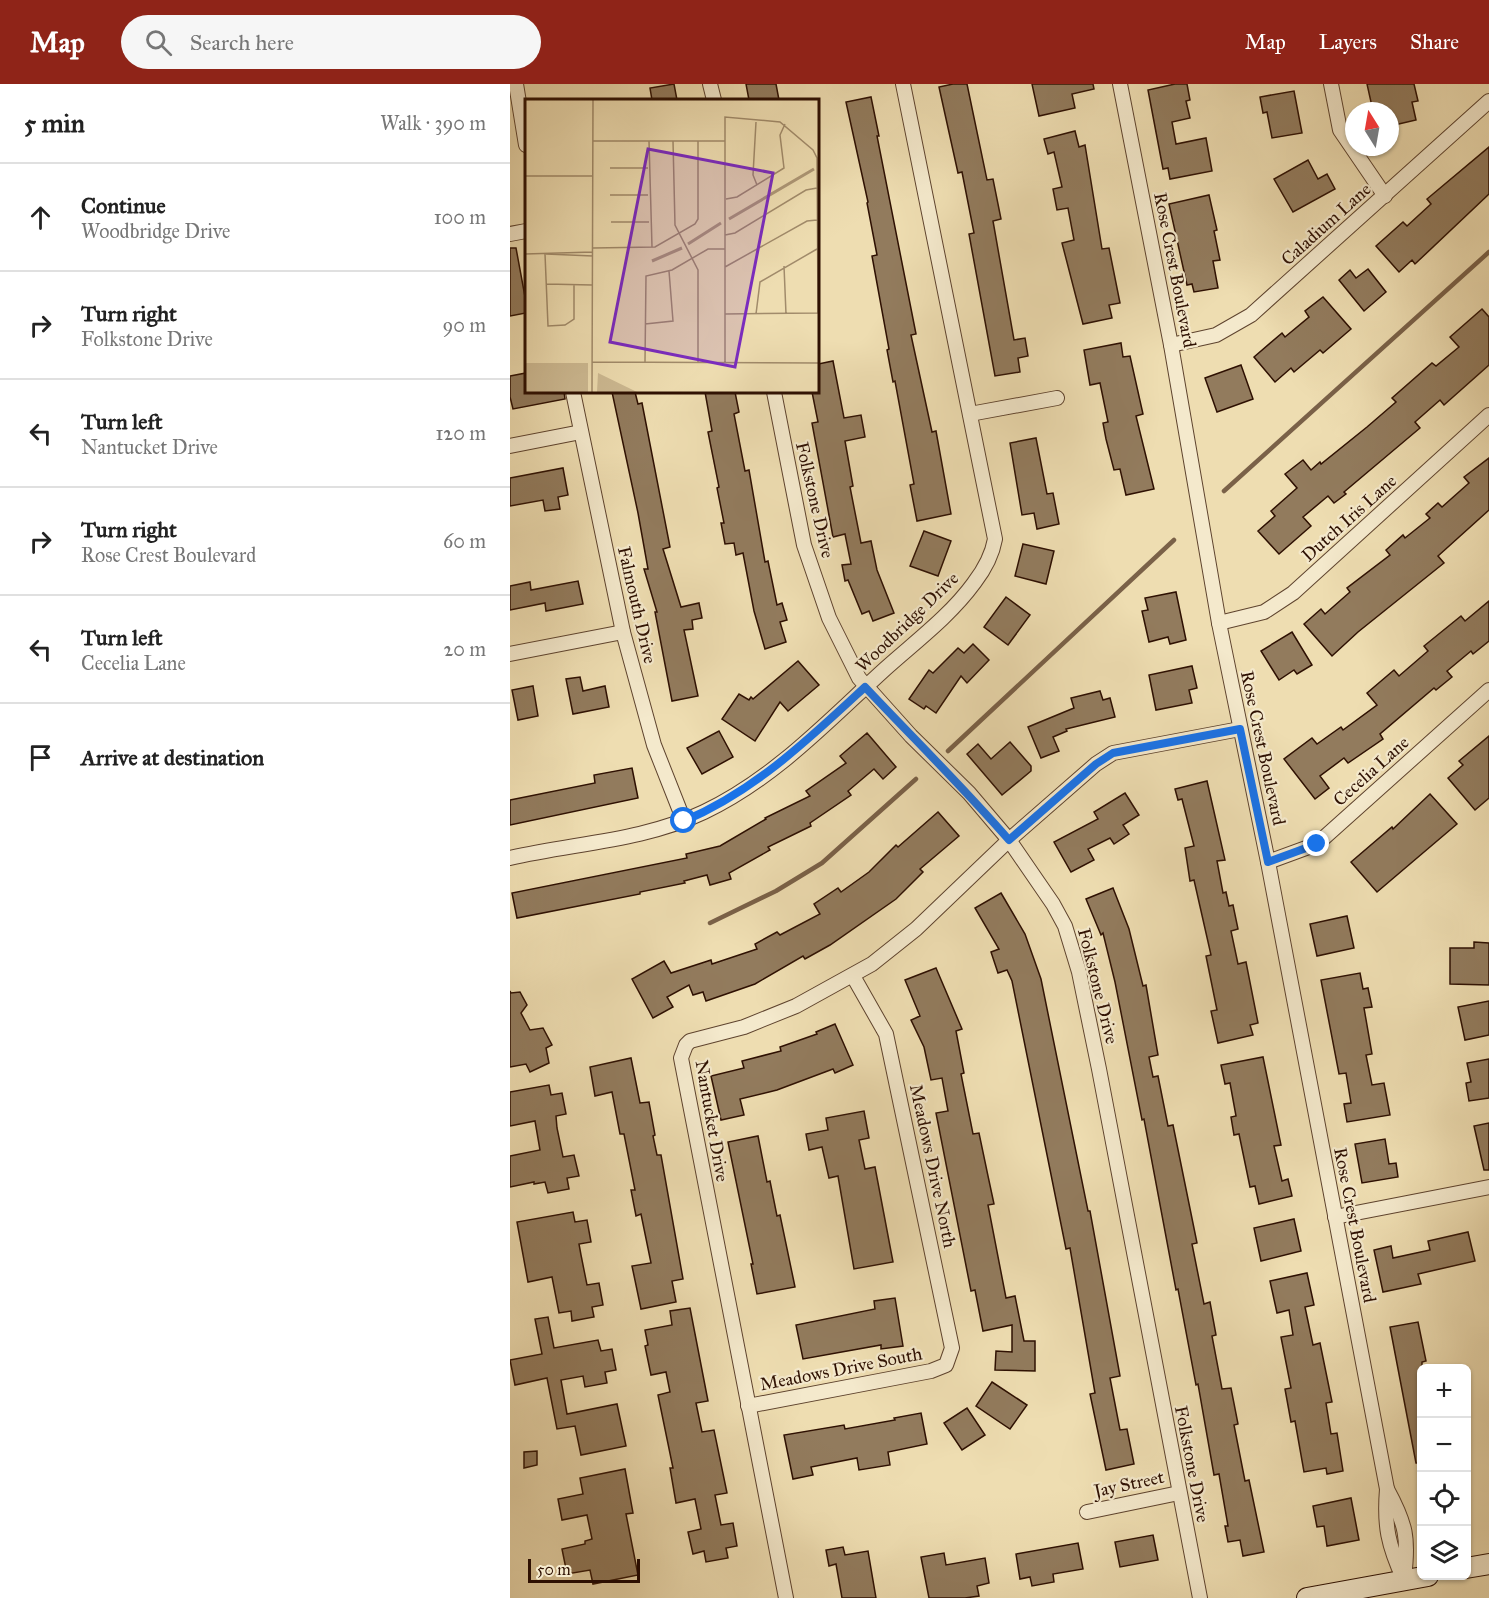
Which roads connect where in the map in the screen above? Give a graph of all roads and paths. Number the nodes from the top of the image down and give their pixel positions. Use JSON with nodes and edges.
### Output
{"nodes":[{"id":1,"x":516,"y":84,"type":"edge"},
{"id":2,"x":710,"y":84,"type":"edge"},
{"id":3,"x":903,"y":84,"type":"edge"},
{"id":4,"x":1120,"y":84,"type":"edge"},
{"id":5,"x":1332,"y":84,"type":"edge"},
{"id":6,"x":714,"y":99,"type":"edge"},
{"id":7,"x":1489,"y":101,"type":"edge"},
{"id":8,"x":525,"y":139,"type":"edge"},
{"id":9,"x":1385,"y":196,"type":"junction"},
{"id":10,"x":525,"y":231,"type":"edge"},
{"id":11,"x":510,"y":234,"type":"edge"},
{"id":12,"x":1171,"y":345,"type":"junction"},
{"id":13,"x":573,"y":393,"type":"edge"},
{"id":14,"x":774,"y":393,"type":"edge"},
{"id":15,"x":1057,"y":398,"type":"dead end"},
{"id":16,"x":970,"y":414,"type":"junction"},
{"id":17,"x":1489,"y":416,"type":"edge"},
{"id":18,"x":581,"y":432,"type":"junction"},
{"id":19,"x":510,"y":446,"type":"edge"},
{"id":20,"x":1219,"y":623,"type":"junction"},
{"id":21,"x":623,"y":632,"type":"junction"},
{"id":22,"x":510,"y":654,"type":"edge"},
{"id":23,"x":865,"y":687,"type":"junction"},
{"id":24,"x":1489,"y":690,"type":"edge"},
{"id":25,"x":1240,"y":729,"type":"junction"},
{"id":26,"x":684,"y":821,"type":"junction"},
{"id":27,"x":1009,"y":840,"type":"junction"},
{"id":28,"x":510,"y":858,"type":"edge"},
{"id":29,"x":1268,"y":862,"type":"junction"},
{"id":30,"x":853,"y":976,"type":"junction"},
{"id":31,"x":1489,"y":1187,"type":"edge"},
{"id":32,"x":1335,"y":1218,"type":"junction"},
{"id":33,"x":941,"y":1367,"type":"joint"},
{"id":34,"x":748,"y":1406,"type":"junction"},
{"id":35,"x":1179,"y":1493,"type":"junction"},
{"id":36,"x":1088,"y":1512,"type":"dead end"},
{"id":37,"x":1489,"y":1564,"type":"edge"},
{"id":38,"x":1471,"y":1568,"type":"edge"},
{"id":39,"x":1417,"y":1577,"type":"edge"},
{"id":40,"x":1404,"y":1580,"type":"junction"},
{"id":41,"x":786,"y":1598,"type":"edge"},
{"id":42,"x":1200,"y":1598,"type":"edge"},
{"id":43,"x":1306,"y":1598,"type":"edge"}],
"edges":[{"from":1,"to":8,"type":"street"},
{"from":2,"to":6,"type":"street"},
{"from":3,"to":16,"type":"street","name":"Woodbridge Drive"},
{"from":4,"to":12,"type":"street","name":"Rose Crest Boulevard"},
{"from":5,"to":9,"type":"street"},
{"from":7,"to":9,"type":"street","name":"Caladium Lane"},
{"from":9,"to":12,"type":"street","name":"Caladium Lane"},
{"from":10,"to":11,"type":"street"},
{"from":12,"to":20,"type":"street","name":"Rose Crest Boulevard"},
{"from":13,"to":18,"type":"street","name":"Falmouth Drive"},
{"from":14,"to":23,"type":"street","name":"Folkstone Drive"},
{"from":15,"to":16,"type":"street"},
{"from":16,"to":23,"type":"street","name":"Woodbridge Drive"},
{"from":17,"to":20,"type":"street","name":"Dutch Iris Lane"},
{"from":18,"to":19,"type":"street"},
{"from":18,"to":21,"type":"street","name":"Falmouth Drive"},
{"from":20,"to":25,"type":"street","name":"Rose Crest Boulevard"},
{"from":21,"to":22,"type":"street"},
{"from":21,"to":26,"type":"street","name":"Falmouth Drive"},
{"from":23,"to":26,"type":"street","name":"Woodbridge Drive"},
{"from":23,"to":27,"type":"street","name":"Folkstone Drive"},
{"from":24,"to":29,"type":"street","name":"Cecelia Lane"},
{"from":25,"to":27,"type":"street","name":"Nantucket Drive"},
{"from":25,"to":29,"type":"street","name":"Rose Crest Boulevard"},
{"from":26,"to":28,"type":"street","name":"Woodbridge Drive"},
{"from":27,"to":30,"type":"street","name":"Nantucket Drive"},
{"from":27,"to":35,"type":"street","name":"Folkstone Drive"},
{"from":29,"to":32,"type":"street","name":"Rose Crest Boulevard"},
{"from":30,"to":33,"type":"street","name":"Meadows Drive North"},
{"from":30,"to":34,"type":"street","name":"Nantucket Drive"},
{"from":31,"to":32,"type":"street"},
{"from":32,"to":40,"type":"street","name":"Rose Crest Boulevard"},
{"from":33,"to":34,"type":"street","name":"Meadows Drive South"},
{"from":34,"to":41,"type":"street","name":"Nantucket Drive"},
{"from":35,"to":36,"type":"street","name":"Jay Street"},
{"from":35,"to":42,"type":"street","name":"Folkstone Drive"},
{"from":37,"to":38,"type":"street"},
{"from":39,"to":40,"type":"street"},
{"from":40,"to":43,"type":"street"}]}
